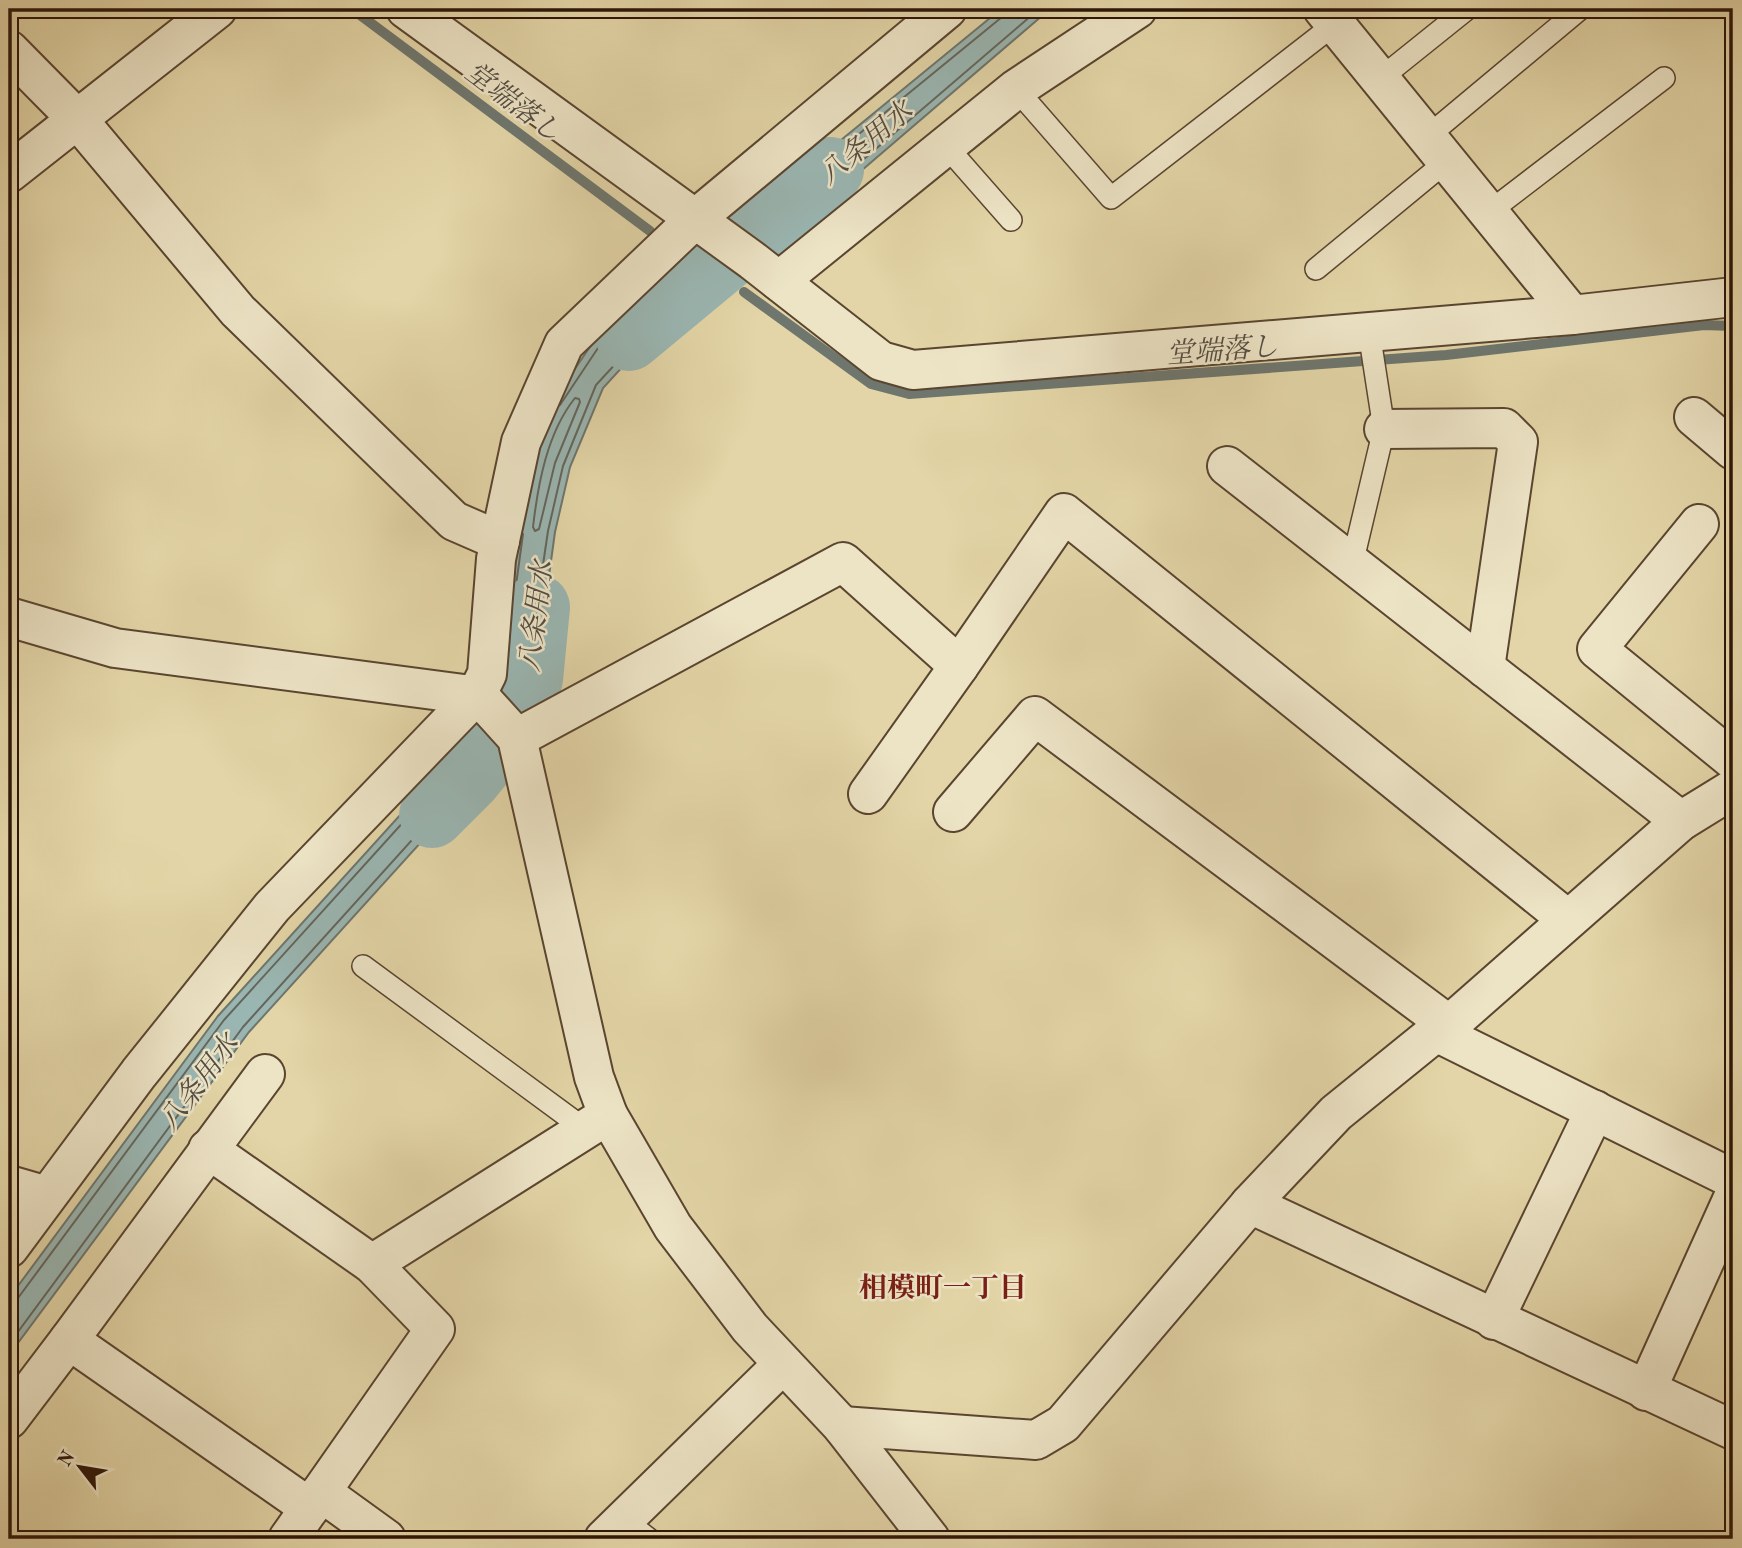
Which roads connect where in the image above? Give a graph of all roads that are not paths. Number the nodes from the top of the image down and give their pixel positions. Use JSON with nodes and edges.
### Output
{"nodes":[{"id":1,"x":216,"y":9,"type":"edge"},
{"id":2,"x":406,"y":9,"type":"edge"},
{"id":3,"x":947,"y":9,"type":"edge"},
{"id":4,"x":1137,"y":9,"type":"edge"},
{"id":5,"x":1467,"y":9,"type":"edge"},
{"id":6,"x":1580,"y":9,"type":"edge"},
{"id":7,"x":1329,"y":16,"type":"edge"},
{"id":8,"x":9,"y":50,"type":"edge"},
{"id":9,"x":1381,"y":78,"type":"junction"},
{"id":10,"x":1664,"y":78,"type":"dead end"},
{"id":11,"x":1016,"y":89,"type":"junction"},
{"id":12,"x":78,"y":120,"type":"junction"},
{"id":13,"x":946,"y":146,"type":"junction"},
{"id":14,"x":1437,"y":148,"type":"junction"},
{"id":15,"x":9,"y":173,"type":"edge"},
{"id":16,"x":1489,"y":212,"type":"junction"},
{"id":17,"x":1011,"y":220,"type":"dead end"},
{"id":18,"x":702,"y":225,"type":"junction"},
{"id":19,"x":1317,"y":269,"type":"dead end"},
{"id":20,"x":766,"y":271,"type":"junction"},
{"id":21,"x":1733,"y":297,"type":"edge"},
{"id":22,"x":1572,"y":315,"type":"junction"},
{"id":23,"x":1370,"y":334,"type":"junction"},
{"id":24,"x":1694,"y":417,"type":"dead end"},
{"id":25,"x":1384,"y":429,"type":"junction"},
{"id":26,"x":1733,"y":450,"type":"edge"},
{"id":27,"x":1227,"y":466,"type":"dead end"},
{"id":28,"x":1699,"y":524,"type":"dead end"},
{"id":29,"x":500,"y":541,"type":"junction"},
{"id":30,"x":1352,"y":564,"type":"junction"},
{"id":31,"x":9,"y":617,"type":"edge"},
{"id":32,"x":959,"y":666,"type":"junction"},
{"id":33,"x":1485,"y":668,"type":"junction"},
{"id":34,"x":478,"y":695,"type":"junction"},
{"id":35,"x":516,"y":737,"type":"junction"},
{"id":36,"x":1733,"y":760,"type":"edge"},
{"id":37,"x":1733,"y":789,"type":"edge"},
{"id":38,"x":868,"y":794,"type":"dead end"},
{"id":39,"x":953,"y":812,"type":"dead end"},
{"id":40,"x":1681,"y":821,"type":"junction"},
{"id":41,"x":1567,"y":919,"type":"junction"},
{"id":42,"x":363,"y":966,"type":"dead end"},
{"id":43,"x":1442,"y":1028,"type":"junction"},
{"id":44,"x":265,"y":1074,"type":"dead end"},
{"id":45,"x":1595,"y":1110,"type":"junction"},
{"id":46,"x":597,"y":1123,"type":"junction"},
{"id":47,"x":208,"y":1149,"type":"junction"},
{"id":48,"x":1733,"y":1179,"type":"edge"},
{"id":49,"x":9,"y":1185,"type":"edge"},
{"id":50,"x":47,"y":1196,"type":"junction"},
{"id":51,"x":1733,"y":1198,"type":"edge"},
{"id":52,"x":1250,"y":1204,"type":"junction"},
{"id":53,"x":9,"y":1248,"type":"edge"},
{"id":54,"x":372,"y":1264,"type":"junction"},
{"id":55,"x":1494,"y":1320,"type":"junction"},
{"id":56,"x":69,"y":1340,"type":"junction"},
{"id":57,"x":783,"y":1364,"type":"junction"},
{"id":58,"x":1646,"y":1391,"type":"junction"},
{"id":59,"x":9,"y":1419,"type":"edge"},
{"id":60,"x":842,"y":1426,"type":"junction"},
{"id":61,"x":1733,"y":1430,"type":"edge"},
{"id":62,"x":316,"y":1500,"type":"junction"},
{"id":63,"x":625,"y":1532,"type":"edge"},
{"id":64,"x":288,"y":1539,"type":"edge"},
{"id":65,"x":386,"y":1539,"type":"edge"},
{"id":66,"x":930,"y":1539,"type":"edge"}],
"edges":[{"from":1,"to":12,"type":"street"},
{"from":2,"to":18,"type":"street"},
{"from":3,"to":18,"type":"street"},
{"from":4,"to":11,"type":"street"},
{"from":5,"to":9,"type":"lane"},
{"from":6,"to":14,"type":"lane"},
{"from":7,"to":9,"type":"street"},
{"from":7,"to":11,"type":"lane"},
{"from":8,"to":12,"type":"street"},
{"from":9,"to":14,"type":"street"},
{"from":10,"to":16,"type":"lane"},
{"from":11,"to":13,"type":"street"},
{"from":12,"to":15,"type":"street"},
{"from":12,"to":29,"type":"street"},
{"from":13,"to":17,"type":"lane"},
{"from":13,"to":20,"type":"street"},
{"from":14,"to":16,"type":"street"},
{"from":14,"to":19,"type":"lane"},
{"from":16,"to":22,"type":"street"},
{"from":18,"to":20,"type":"street"},
{"from":18,"to":29,"type":"street"},
{"from":20,"to":23,"type":"street"},
{"from":21,"to":22,"type":"street"},
{"from":22,"to":23,"type":"street"},
{"from":23,"to":25,"type":"lane"},
{"from":24,"to":26,"type":"street"},
{"from":25,"to":30,"type":"lane"},
{"from":25,"to":33,"type":"street"},
{"from":27,"to":30,"type":"street"},
{"from":28,"to":36,"type":"street"},
{"from":29,"to":34,"type":"street"},
{"from":30,"to":33,"type":"street"},
{"from":31,"to":34,"type":"street"},
{"from":32,"to":35,"type":"street"},
{"from":32,"to":38,"type":"street"},
{"from":32,"to":41,"type":"street"},
{"from":33,"to":40,"type":"street"},
{"from":34,"to":35,"type":"street"},
{"from":34,"to":50,"type":"street"},
{"from":35,"to":46,"type":"street"},
{"from":37,"to":40,"type":"street"},
{"from":39,"to":43,"type":"street"},
{"from":40,"to":41,"type":"street"},
{"from":41,"to":43,"type":"street"},
{"from":42,"to":46,"type":"lane"},
{"from":43,"to":45,"type":"street"},
{"from":43,"to":52,"type":"street"},
{"from":44,"to":47,"type":"street"},
{"from":45,"to":48,"type":"street"},
{"from":45,"to":55,"type":"street"},
{"from":46,"to":54,"type":"street"},
{"from":46,"to":57,"type":"street"},
{"from":47,"to":54,"type":"street"},
{"from":47,"to":56,"type":"street"},
{"from":49,"to":50,"type":"street"},
{"from":50,"to":53,"type":"street"},
{"from":51,"to":58,"type":"street"},
{"from":52,"to":55,"type":"street"},
{"from":52,"to":60,"type":"street"},
{"from":54,"to":62,"type":"street"},
{"from":55,"to":58,"type":"street"},
{"from":56,"to":59,"type":"street"},
{"from":56,"to":62,"type":"street"},
{"from":57,"to":60,"type":"street"},
{"from":57,"to":63,"type":"street"},
{"from":58,"to":61,"type":"street"},
{"from":60,"to":66,"type":"street"},
{"from":62,"to":64,"type":"street"},
{"from":62,"to":65,"type":"street"}]}
